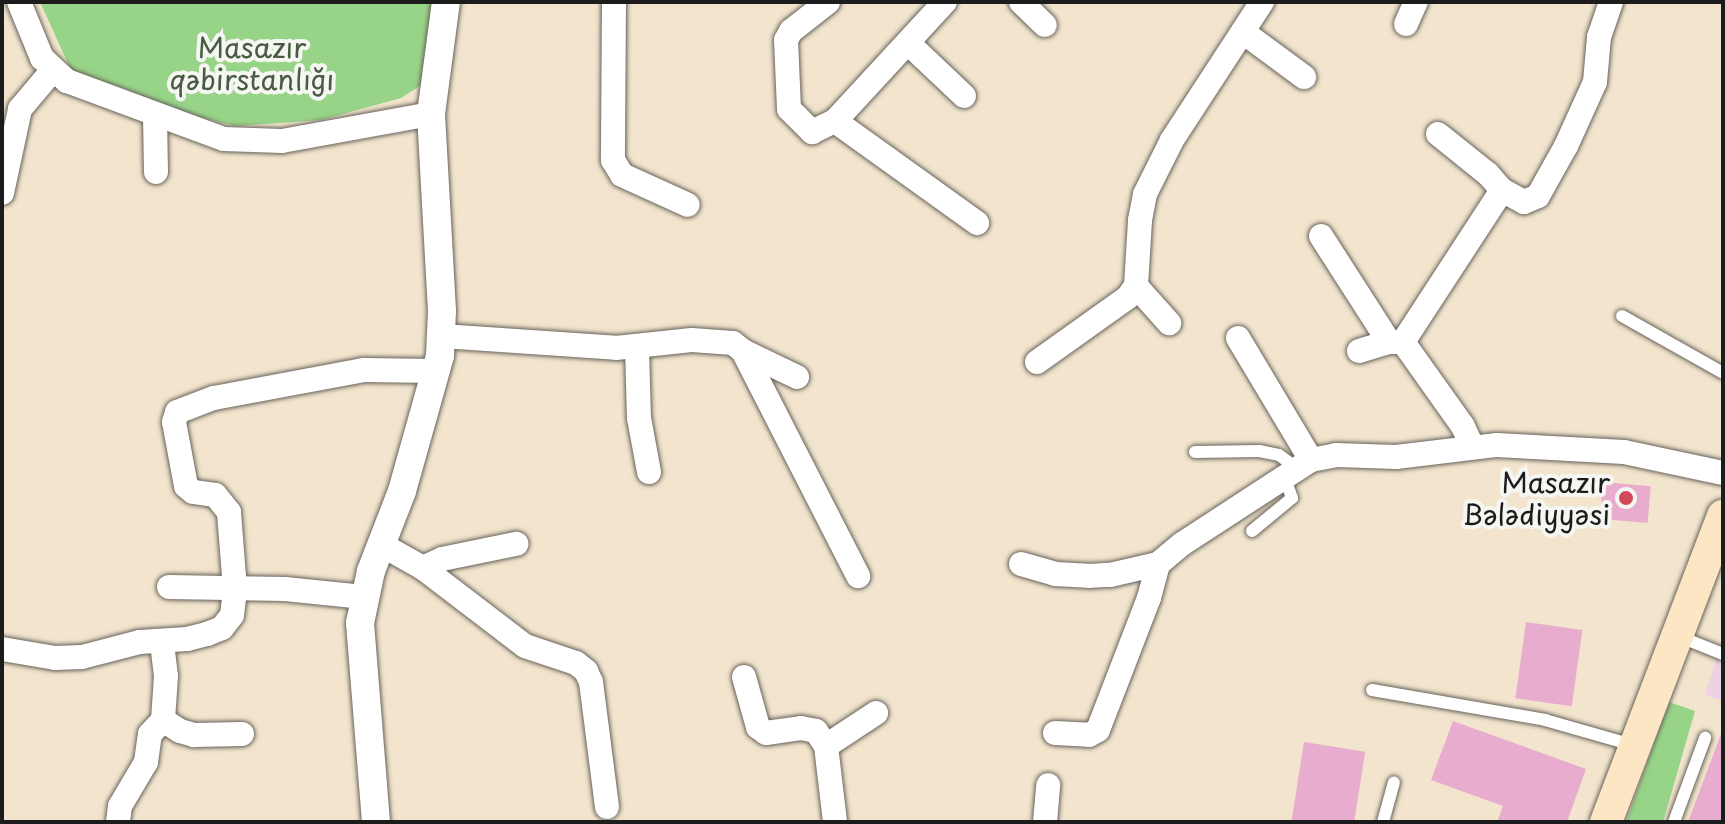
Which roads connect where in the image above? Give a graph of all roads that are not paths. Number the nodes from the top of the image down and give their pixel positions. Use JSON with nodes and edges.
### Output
{"nodes":[{"id":1,"x":19,"y":2,"type":"edge"},
{"id":2,"x":446,"y":2,"type":"edge"},
{"id":3,"x":614,"y":2,"type":"edge"},
{"id":4,"x":828,"y":2,"type":"edge"},
{"id":5,"x":945,"y":2,"type":"edge"},
{"id":6,"x":1021,"y":2,"type":"edge"},
{"id":7,"x":1262,"y":2,"type":"edge"},
{"id":8,"x":1611,"y":2,"type":"edge"},
{"id":9,"x":1045,"y":25,"type":"dead end"},
{"id":10,"x":1243,"y":32,"type":"junction"},
{"id":11,"x":908,"y":43,"type":"junction"},
{"id":12,"x":52,"y":71,"type":"junction"},
{"id":13,"x":1304,"y":77,"type":"dead end"},
{"id":14,"x":964,"y":96,"type":"dead end"},
{"id":15,"x":431,"y":114,"type":"junction"},
{"id":16,"x":155,"y":115,"type":"junction"},
{"id":17,"x":835,"y":121,"type":"junction"},
{"id":18,"x":1438,"y":134,"type":"dead end"},
{"id":19,"x":156,"y":172,"type":"dead end"},
{"id":20,"x":1502,"y":190,"type":"junction"},
{"id":21,"x":2,"y":193,"type":"edge"},
{"id":22,"x":688,"y":205,"type":"dead end"},
{"id":23,"x":977,"y":223,"type":"dead end"},
{"id":24,"x":1321,"y":236,"type":"dead end"},
{"id":25,"x":1136,"y":286,"type":"junction"},
{"id":26,"x":1622,"y":316,"type":"dead end"},
{"id":27,"x":1169,"y":323,"type":"dead end"},
{"id":28,"x":442,"y":336,"type":"junction"},
{"id":29,"x":1238,"y":338,"type":"dead end"},
{"id":30,"x":1396,"y":342,"type":"junction"},
{"id":31,"x":637,"y":348,"type":"junction"},
{"id":32,"x":743,"y":351,"type":"junction"},
{"id":33,"x":1359,"y":351,"type":"dead end"},
{"id":34,"x":1037,"y":362,"type":"dead end"},
{"id":35,"x":436,"y":371,"type":"junction"},
{"id":36,"x":1723,"y":373,"type":"edge"},
{"id":37,"x":797,"y":377,"type":"dead end"},
{"id":38,"x":1472,"y":446,"type":"junction"},
{"id":39,"x":1195,"y":452,"type":"dead end"},
{"id":40,"x":1297,"y":468,"type":"junction"},
{"id":41,"x":649,"y":472,"type":"dead end"},
{"id":42,"x":1723,"y":473,"type":"edge"},
{"id":43,"x":1252,"y":531,"type":"dead end"},
{"id":44,"x":1719,"y":537,"type":"edge"},
{"id":45,"x":516,"y":544,"type":"dead end"},
{"id":46,"x":382,"y":545,"type":"junction"},
{"id":47,"x":1021,"y":564,"type":"dead end"},
{"id":48,"x":1158,"y":564,"type":"junction"},
{"id":49,"x":423,"y":568,"type":"junction"},
{"id":50,"x":858,"y":576,"type":"dead end"},
{"id":51,"x":169,"y":587,"type":"dead end"},
{"id":52,"x":235,"y":589,"type":"junction"},
{"id":53,"x":364,"y":597,"type":"junction"},
{"id":54,"x":1678,"y":636,"type":"junction"},
{"id":55,"x":162,"y":641,"type":"junction"},
{"id":56,"x":2,"y":649,"type":"edge"},
{"id":57,"x":1723,"y":654,"type":"edge"},
{"id":58,"x":744,"y":677,"type":"dead end"},
{"id":59,"x":1372,"y":690,"type":"dead end"},
{"id":60,"x":876,"y":713,"type":"dead end"},
{"id":61,"x":163,"y":720,"type":"junction"},
{"id":62,"x":1055,"y":733,"type":"dead end"},
{"id":63,"x":242,"y":734,"type":"dead end"},
{"id":64,"x":1705,"y":738,"type":"dead end"},
{"id":65,"x":826,"y":746,"type":"junction"},
{"id":66,"x":1636,"y":746,"type":"junction"},
{"id":67,"x":1394,"y":782,"type":"dead end"},
{"id":68,"x":1048,"y":785,"type":"dead end"},
{"id":69,"x":607,"y":807,"type":"dead end"},
{"id":70,"x":118,"y":822,"type":"edge"},
{"id":71,"x":376,"y":822,"type":"edge"},
{"id":72,"x":835,"y":822,"type":"edge"},
{"id":73,"x":1045,"y":822,"type":"edge"},
{"id":74,"x":1383,"y":822,"type":"edge"},
{"id":75,"x":1606,"y":822,"type":"edge"},
{"id":76,"x":1674,"y":822,"type":"edge"}],
"edges":[{"from":1,"to":12,"type":"street"},
{"from":2,"to":15,"type":"street"},
{"from":3,"to":22,"type":"street"},
{"from":4,"to":17,"type":"street"},
{"from":5,"to":11,"type":"street"},
{"from":6,"to":9,"type":"street"},
{"from":7,"to":10,"type":"street"},
{"from":8,"to":20,"type":"street"},
{"from":10,"to":13,"type":"street"},
{"from":10,"to":25,"type":"street"},
{"from":11,"to":14,"type":"street"},
{"from":11,"to":17,"type":"street"},
{"from":12,"to":16,"type":"street"},
{"from":12,"to":21,"type":"street"},
{"from":15,"to":16,"type":"street"},
{"from":15,"to":28,"type":"street"},
{"from":16,"to":19,"type":"street"},
{"from":17,"to":23,"type":"street"},
{"from":18,"to":20,"type":"street"},
{"from":20,"to":30,"type":"street"},
{"from":24,"to":30,"type":"street"},
{"from":25,"to":27,"type":"street"},
{"from":25,"to":34,"type":"street"},
{"from":26,"to":36,"type":"lane"},
{"from":28,"to":31,"type":"street"},
{"from":28,"to":35,"type":"street"},
{"from":29,"to":40,"type":"street"},
{"from":30,"to":33,"type":"street"},
{"from":30,"to":38,"type":"street"},
{"from":31,"to":32,"type":"street"},
{"from":31,"to":41,"type":"street"},
{"from":32,"to":37,"type":"street"},
{"from":32,"to":50,"type":"street"},
{"from":35,"to":46,"type":"street"},
{"from":35,"to":52,"type":"street"},
{"from":38,"to":40,"type":"street"},
{"from":38,"to":42,"type":"street"},
{"from":39,"to":40,"type":"lane"},
{"from":40,"to":43,"type":"lane"},
{"from":40,"to":48,"type":"street"},
{"from":44,"to":54,"type":"main road"},
{"from":45,"to":49,"type":"street"},
{"from":46,"to":49,"type":"street"},
{"from":46,"to":53,"type":"street"},
{"from":47,"to":48,"type":"street"},
{"from":48,"to":62,"type":"street"},
{"from":49,"to":69,"type":"street"},
{"from":51,"to":52,"type":"street"},
{"from":52,"to":53,"type":"street"},
{"from":52,"to":55,"type":"street"},
{"from":53,"to":71,"type":"street"},
{"from":54,"to":57,"type":"lane"},
{"from":54,"to":66,"type":"main road"},
{"from":55,"to":56,"type":"street"},
{"from":55,"to":61,"type":"street"},
{"from":58,"to":65,"type":"street"},
{"from":59,"to":66,"type":"lane"},
{"from":60,"to":65,"type":"street"},
{"from":61,"to":63,"type":"street"},
{"from":61,"to":70,"type":"street"},
{"from":64,"to":76,"type":"lane"},
{"from":65,"to":72,"type":"street"},
{"from":66,"to":75,"type":"main road"},
{"from":67,"to":74,"type":"lane"},
{"from":68,"to":73,"type":"street"}]}
